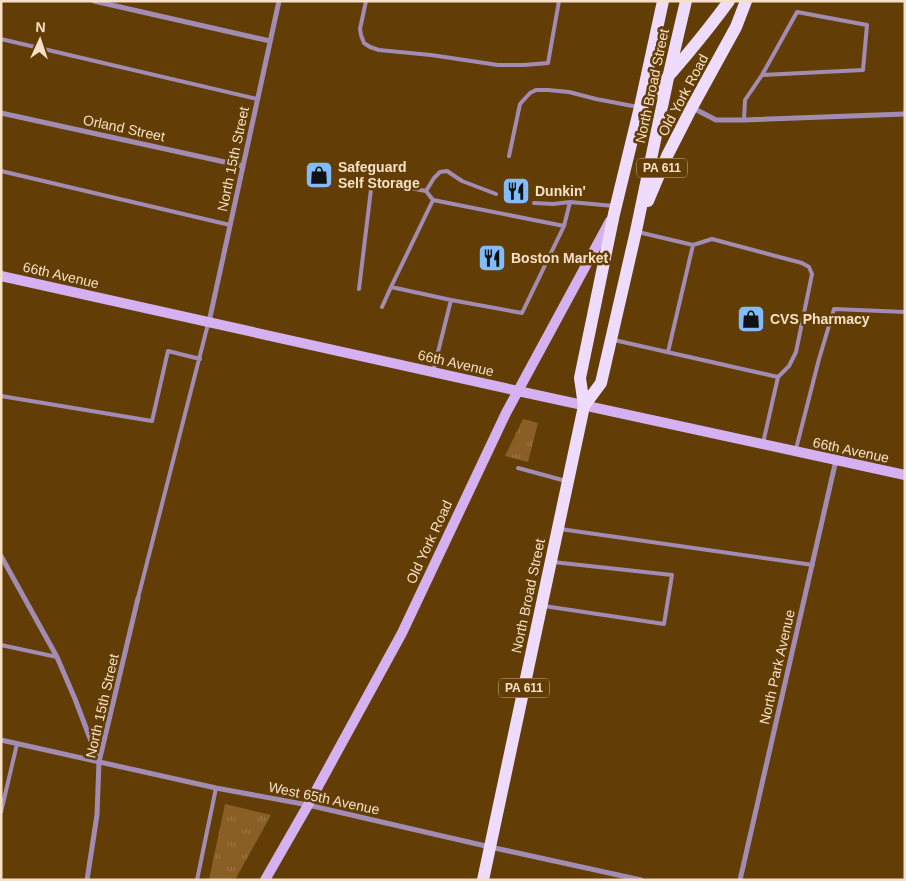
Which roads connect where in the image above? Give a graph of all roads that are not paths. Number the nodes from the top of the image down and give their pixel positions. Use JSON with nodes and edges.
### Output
{"nodes":[{"id":1,"x":94,"y":1,"type":"edge"},
{"id":2,"x":279,"y":1,"type":"edge"},
{"id":3,"x":366,"y":1,"type":"edge"},
{"id":4,"x":559,"y":1,"type":"edge"},
{"id":5,"x":663,"y":1,"type":"edge"},
{"id":6,"x":686,"y":1,"type":"edge"},
{"id":7,"x":729,"y":1,"type":"edge"},
{"id":8,"x":746,"y":1,"type":"edge"},
{"id":9,"x":1,"y":39,"type":"edge"},
{"id":10,"x":270,"y":41,"type":"junction"},
{"id":11,"x":762,"y":76,"type":"junction"},
{"id":12,"x":668,"y":78,"type":"junction"},
{"id":13,"x":257,"y":99,"type":"junction"},
{"id":14,"x":692,"y":107,"type":"junction"},
{"id":15,"x":640,"y":108,"type":"junction"},
{"id":16,"x":1,"y":113,"type":"edge"},
{"id":17,"x":905,"y":114,"type":"edge"},
{"id":18,"x":744,"y":120,"type":"junction"},
{"id":19,"x":509,"y":156,"type":"dead end"},
{"id":20,"x":243,"y":166,"type":"junction"},
{"id":21,"x":1,"y":171,"type":"edge"},
{"id":22,"x":426,"y":191,"type":"junction"},
{"id":23,"x":496,"y":194,"type":"dead end"},
{"id":24,"x":433,"y":200,"type":"junction"},
{"id":25,"x":570,"y":202,"type":"junction"},
{"id":26,"x":534,"y":203,"type":"dead end"},
{"id":27,"x":615,"y":210,"type":"junction"},
{"id":28,"x":230,"y":225,"type":"junction"},
{"id":29,"x":564,"y":226,"type":"junction"},
{"id":30,"x":636,"y":231,"type":"junction"},
{"id":31,"x":693,"y":244,"type":"junction"},
{"id":32,"x":1,"y":276,"type":"edge"},
{"id":33,"x":391,"y":287,"type":"junction"},
{"id":34,"x":359,"y":289,"type":"dead end"},
{"id":35,"x":450,"y":300,"type":"junction"},
{"id":36,"x":382,"y":306,"type":"dead end"},
{"id":37,"x":905,"y":312,"type":"edge"},
{"id":38,"x":209,"y":322,"type":"junction"},
{"id":39,"x":612,"y":340,"type":"junction"},
{"id":40,"x":668,"y":352,"type":"junction"},
{"id":41,"x":200,"y":359,"type":"junction"},
{"id":42,"x":433,"y":372,"type":"junction"},
{"id":43,"x":778,"y":377,"type":"junction"},
{"id":44,"x":518,"y":391,"type":"junction"},
{"id":45,"x":1,"y":396,"type":"edge"},
{"id":46,"x":584,"y":406,"type":"junction"},
{"id":47,"x":762,"y":445,"type":"junction"},
{"id":48,"x":795,"y":451,"type":"junction"},
{"id":49,"x":836,"y":460,"type":"junction"},
{"id":50,"x":518,"y":468,"type":"dead end"},
{"id":51,"x":905,"y":476,"type":"edge"},
{"id":52,"x":568,"y":481,"type":"junction"},
{"id":53,"x":557,"y":529,"type":"junction"},
{"id":54,"x":1,"y":556,"type":"edge"},
{"id":55,"x":550,"y":562,"type":"junction"},
{"id":56,"x":812,"y":565,"type":"junction"},
{"id":57,"x":138,"y":598,"type":"joint"},
{"id":58,"x":541,"y":605,"type":"junction"},
{"id":59,"x":1,"y":646,"type":"edge"},
{"id":60,"x":57,"y":657,"type":"junction"},
{"id":61,"x":1,"y":740,"type":"edge"},
{"id":62,"x":17,"y":744,"type":"junction"},
{"id":63,"x":99,"y":762,"type":"junction"},
{"id":64,"x":216,"y":788,"type":"junction"},
{"id":65,"x":308,"y":805,"type":"junction"},
{"id":66,"x":1,"y":812,"type":"edge"},
{"id":67,"x":490,"y":847,"type":"junction"},
{"id":68,"x":87,"y":880,"type":"edge"},
{"id":69,"x":197,"y":880,"type":"edge"},
{"id":70,"x":265,"y":880,"type":"edge"},
{"id":71,"x":483,"y":880,"type":"edge"},
{"id":72,"x":641,"y":880,"type":"edge"},
{"id":73,"x":740,"y":880,"type":"edge"}],
"edges":[{"from":1,"to":10,"type":"street"},
{"from":2,"to":10,"type":"street","name":"North 15th Street"},
{"from":3,"to":4,"type":"lane"},
{"from":5,"to":15,"type":"main road","name":"North Broad Street"},
{"from":6,"to":12,"type":"main road","name":"North Broad Street"},
{"from":7,"to":12,"type":"main road","name":"Old York Road","number":"PA 611"},
{"from":8,"to":14,"type":"main road","name":"Old York Road","number":"PA 611"},
{"from":9,"to":13,"type":"lane"},
{"from":10,"to":13,"type":"street","name":"North 15th Street"},
{"from":11,"to":11,"type":"lane"},
{"from":11,"to":18,"type":"lane"},
{"from":12,"to":15,"type":"main road","name":"Old York Road","number":"PA 611"},
{"from":12,"to":30,"type":"main road","name":"North Broad Street"},
{"from":13,"to":20,"type":"street","name":"North 15th Street"},
{"from":14,"to":18,"type":"street"},
{"from":14,"to":30,"type":"main road","name":"Old York Road","number":"PA 611"},
{"from":15,"to":19,"type":"lane"},
{"from":15,"to":27,"type":"main road","name":"North Broad Street","number":"PA 611"},
{"from":16,"to":20,"type":"street","name":"Orland Street"},
{"from":17,"to":18,"type":"street"},
{"from":20,"to":28,"type":"street","name":"North 15th Street"},
{"from":21,"to":28,"type":"lane"},
{"from":22,"to":23,"type":"lane"},
{"from":22,"to":24,"type":"lane"},
{"from":22,"to":34,"type":"lane"},
{"from":24,"to":29,"type":"lane"},
{"from":24,"to":33,"type":"lane"},
{"from":25,"to":26,"type":"lane"},
{"from":25,"to":27,"type":"lane"},
{"from":25,"to":29,"type":"lane"},
{"from":27,"to":44,"type":"street","name":"Old York Road"},
{"from":27,"to":46,"type":"main road","name":"North Broad Street","number":"PA 611"},
{"from":28,"to":38,"type":"street","name":"North 15th Street"},
{"from":29,"to":35,"type":"lane"},
{"from":30,"to":31,"type":"lane"},
{"from":30,"to":39,"type":"main road","name":"North Broad Street","number":"PA 611"},
{"from":31,"to":40,"type":"lane"},
{"from":31,"to":43,"type":"lane"},
{"from":32,"to":38,"type":"street","name":"66th Avenue"},
{"from":33,"to":35,"type":"lane"},
{"from":33,"to":36,"type":"lane"},
{"from":35,"to":42,"type":"lane"},
{"from":37,"to":48,"type":"lane"},
{"from":38,"to":41,"type":"lane"},
{"from":38,"to":42,"type":"street","name":"66th Avenue"},
{"from":39,"to":40,"type":"lane"},
{"from":39,"to":46,"type":"main road","name":"North Broad Street","number":"PA 611"},
{"from":40,"to":43,"type":"lane"},
{"from":41,"to":45,"type":"lane"},
{"from":41,"to":57,"type":"lane"},
{"from":42,"to":44,"type":"street","name":"66th Avenue"},
{"from":43,"to":47,"type":"lane"},
{"from":44,"to":46,"type":"street","name":"66th Avenue"},
{"from":44,"to":65,"type":"street","name":"Old York Road"},
{"from":46,"to":47,"type":"street","name":"66th Avenue"},
{"from":46,"to":52,"type":"main road","name":"North Broad Street","number":"PA 611"},
{"from":47,"to":48,"type":"street","name":"66th Avenue"},
{"from":48,"to":49,"type":"street","name":"66th Avenue"},
{"from":49,"to":51,"type":"street","name":"66th Avenue"},
{"from":49,"to":56,"type":"street","name":"North Park Avenue"},
{"from":50,"to":52,"type":"lane"},
{"from":52,"to":53,"type":"main road","name":"North Broad Street","number":"PA 611"},
{"from":53,"to":55,"type":"main road","name":"North Broad Street","number":"PA 611"},
{"from":53,"to":56,"type":"lane"},
{"from":54,"to":60,"type":"street"},
{"from":55,"to":58,"type":"main road","name":"North Broad Street","number":"PA 611"},
{"from":55,"to":58,"type":"lane"},
{"from":56,"to":73,"type":"street","name":"North Park Avenue"},
{"from":57,"to":63,"type":"street","name":"North 15th Street"},
{"from":58,"to":67,"type":"main road","name":"North Broad Street","number":"PA 611"},
{"from":59,"to":60,"type":"lane"},
{"from":60,"to":63,"type":"street"},
{"from":61,"to":62,"type":"street","name":"West 65th Avenue"},
{"from":62,"to":63,"type":"street","name":"West 65th Avenue"},
{"from":62,"to":66,"type":"lane"},
{"from":63,"to":64,"type":"street","name":"West 65th Avenue"},
{"from":63,"to":68,"type":"street","name":"North 15th Street"},
{"from":64,"to":65,"type":"street","name":"West 65th Avenue"},
{"from":64,"to":69,"type":"lane"},
{"from":65,"to":67,"type":"street","name":"West 65th Avenue"},
{"from":65,"to":70,"type":"street","name":"Old York Road"},
{"from":67,"to":71,"type":"main road","name":"North Broad Street","number":"PA 611"},
{"from":67,"to":72,"type":"street","name":"West 65th Avenue"}]}
